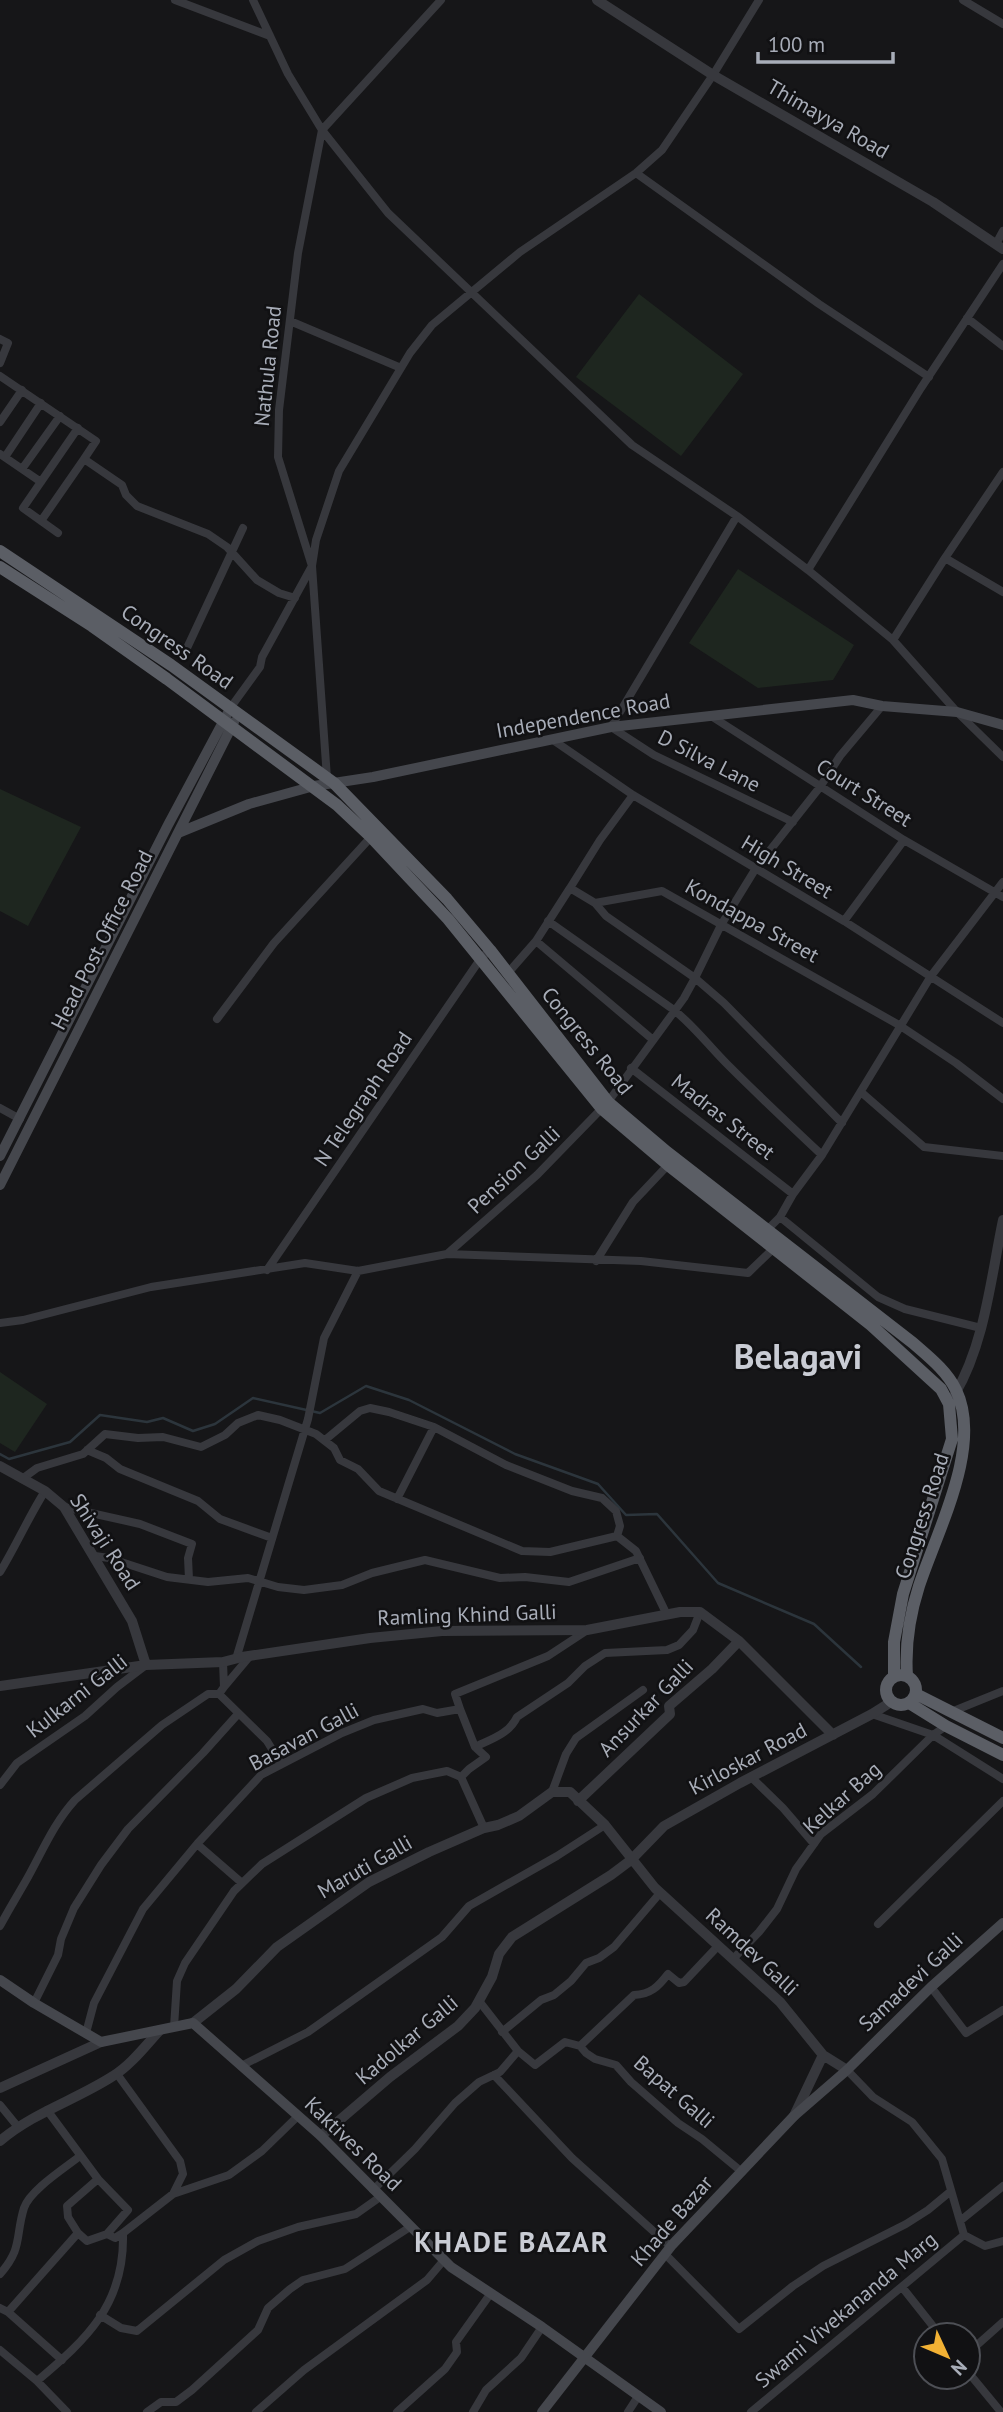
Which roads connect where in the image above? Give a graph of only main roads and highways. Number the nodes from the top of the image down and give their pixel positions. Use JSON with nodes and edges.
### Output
{"nodes":[{"id":1,"x":0,"y":551,"type":"edge"},
{"id":2,"x":0,"y":567,"type":"edge"},
{"id":3,"x":235,"y":710,"type":"junction"},
{"id":4,"x":228,"y":723,"type":"junction"},
{"id":5,"x":1003,"y":725,"type":"edge"},
{"id":6,"x":330,"y":780,"type":"junction"},
{"id":7,"x":314,"y":786,"type":"junction"},
{"id":8,"x":178,"y":833,"type":"junction"},
{"id":9,"x":158,"y":845,"type":"junction"},
{"id":10,"x":170,"y":850,"type":"junction"},
{"id":11,"x":486,"y":954,"type":"junction"},
{"id":12,"x":605,"y":1106,"type":"junction"},
{"id":13,"x":0,"y":1156,"type":"edge"},
{"id":14,"x":0,"y":1185,"type":"edge"},
{"id":15,"x":778,"y":1244,"type":"junction"},
{"id":16,"x":900,"y":1676,"type":"junction"},
{"id":17,"x":913,"y":1699,"type":"junction"},
{"id":18,"x":1003,"y":1738,"type":"edge"},
{"id":19,"x":1003,"y":1755,"type":"edge"},
{"id":20,"x":1003,"y":1923,"type":"edge"},
{"id":21,"x":0,"y":1980,"type":"edge"},
{"id":22,"x":847,"y":2070,"type":"joint"},
{"id":23,"x":585,"y":2358,"type":"junction"},
{"id":24,"x":542,"y":2412,"type":"edge"},
{"id":25,"x":661,"y":2412,"type":"edge"}],
"edges":[{"from":1,"to":3,"type":"highway","name":"Congress Road"},
{"from":2,"to":4,"type":"highway","name":"Congress Road"},
{"from":3,"to":4,"type":"main road","name":"Head Post Office Road"},
{"from":3,"to":6,"type":"highway","name":"Congress Road"},
{"from":4,"to":7,"type":"highway","name":"Congress Road"},
{"from":4,"to":8,"type":"main road","name":"Head Post Office Road"},
{"from":4,"to":9,"type":"main road","name":"Head Post Office Road"},
{"from":5,"to":6,"type":"main road","name":"Independence Road"},
{"from":6,"to":7,"type":"main road","name":"Independence Road"},
{"from":6,"to":11,"type":"highway","name":"Congress Road"},
{"from":7,"to":8,"type":"main road","name":"Independence Road"},
{"from":7,"to":11,"type":"highway","name":"Congress Road"},
{"from":8,"to":10,"type":"main road","name":"Head Post Office Road"},
{"from":9,"to":10,"type":"main road"},
{"from":9,"to":13,"type":"main road","name":"Head Post Office Road"},
{"from":10,"to":14,"type":"main road","name":"Head Post Office Road"},
{"from":11,"to":12,"type":"highway","name":"Congress Road"},
{"from":12,"to":15,"type":"highway","name":"Congress Road"},
{"from":12,"to":15,"type":"highway","name":"Congress Road"},
{"from":15,"to":16,"type":"highway","name":"Congress Road"},
{"from":15,"to":16,"type":"highway","name":"Congress Road"},
{"from":16,"to":17,"type":"highway"},
{"from":16,"to":17,"type":"highway"},
{"from":17,"to":18,"type":"highway"},
{"from":17,"to":19,"type":"highway"},
{"from":20,"to":22,"type":"main road","name":"Samadevi Galli"},
{"from":21,"to":23,"type":"main road","name":"Kaktives Road"},
{"from":22,"to":23,"type":"main road","name":"Khade Bazar"},
{"from":23,"to":24,"type":"main road","name":"Khade Bazar"},
{"from":23,"to":25,"type":"main road","name":"Kaktives Road"}]}
